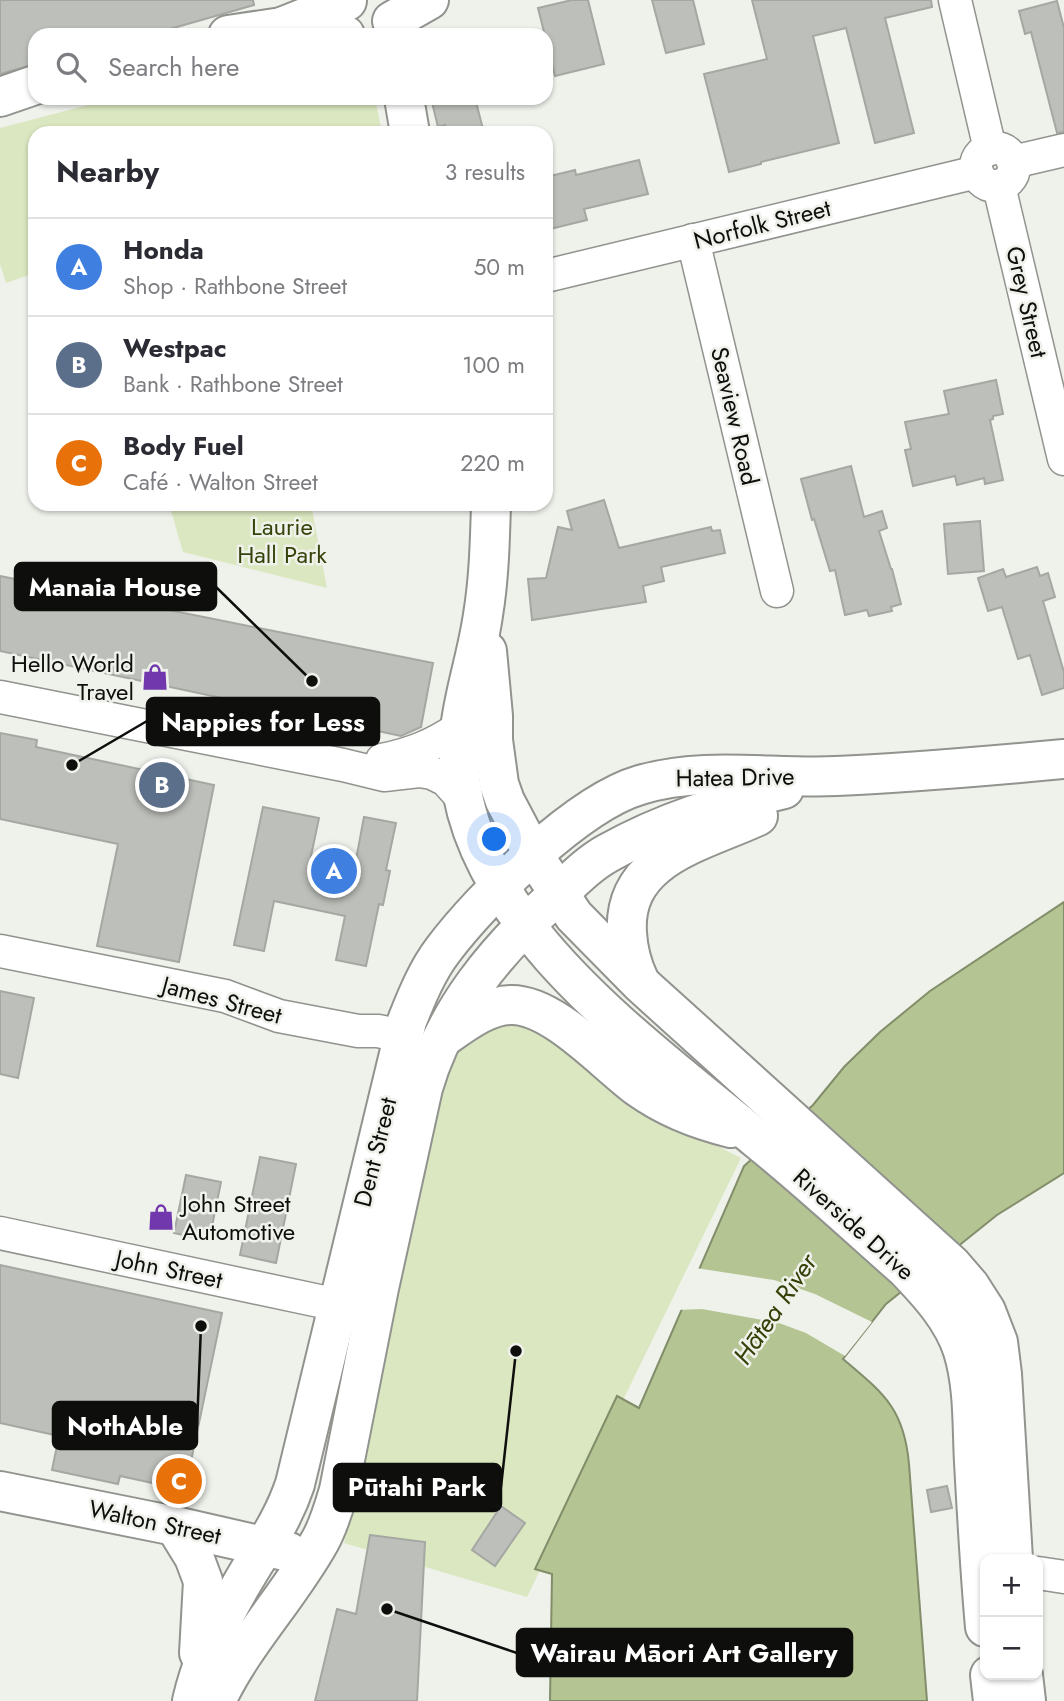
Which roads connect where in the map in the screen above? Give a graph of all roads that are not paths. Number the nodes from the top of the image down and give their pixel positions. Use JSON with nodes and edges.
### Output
{"nodes":[{"id":1,"x":348,"y":0,"type":"edge"},
{"id":2,"x":955,"y":0,"type":"edge"},
{"id":3,"x":282,"y":27,"type":"junction"},
{"id":4,"x":275,"y":28,"type":"edge"},
{"id":5,"x":290,"y":28,"type":"edge"},
{"id":6,"x":345,"y":28,"type":"edge"},
{"id":7,"x":28,"y":87,"type":"edge"},
{"id":8,"x":0,"y":97,"type":"edge"},
{"id":9,"x":1064,"y":150,"type":"edge"},
{"id":10,"x":995,"y":167,"type":"junction"},
{"id":11,"x":693,"y":240,"type":"junction"},
{"id":12,"x":553,"y":274,"type":"edge"},
{"id":13,"x":1064,"y":458,"type":"edge"},
{"id":14,"x":491,"y":511,"type":"edge"},
{"id":15,"x":777,"y":591,"type":"dead end"},
{"id":16,"x":484,"y":614,"type":"junction"},
{"id":17,"x":0,"y":697,"type":"edge"},
{"id":18,"x":459,"y":728,"type":"junction"},
{"id":19,"x":1064,"y":759,"type":"edge"},
{"id":20,"x":343,"y":765,"type":"junction"},
{"id":21,"x":834,"y":776,"type":"junction"},
{"id":22,"x":463,"y":799,"type":"junction"},
{"id":23,"x":481,"y":851,"type":"junction"},
{"id":24,"x":534,"y":856,"type":"junction"},
{"id":25,"x":499,"y":887,"type":"junction"},
{"id":26,"x":558,"y":894,"type":"junction"},
{"id":27,"x":525,"y":924,"type":"junction"},
{"id":28,"x":0,"y":951,"type":"edge"},
{"id":29,"x":641,"y":984,"type":"junction"},
{"id":30,"x":403,"y":1036,"type":"junction"},
{"id":31,"x":442,"y":1038,"type":"junction"},
{"id":32,"x":761,"y":1127,"type":"junction"},
{"id":33,"x":0,"y":1233,"type":"edge"},
{"id":34,"x":338,"y":1305,"type":"junction"},
{"id":35,"x":0,"y":1491,"type":"edge"},
{"id":36,"x":175,"y":1526,"type":"junction"},
{"id":37,"x":265,"y":1546,"type":"junction"},
{"id":38,"x":994,"y":1554,"type":"edge"},
{"id":39,"x":310,"y":1557,"type":"junction"},
{"id":40,"x":1043,"y":1574,"type":"edge"},
{"id":41,"x":1064,"y":1577,"type":"edge"},
{"id":42,"x":991,"y":1680,"type":"edge"},
{"id":43,"x":1024,"y":1680,"type":"edge"},
{"id":44,"x":202,"y":1693,"type":"edge"},
{"id":45,"x":993,"y":1701,"type":"edge"},
{"id":46,"x":1026,"y":1701,"type":"edge"}],
"edges":[{"from":1,"to":3,"type":"main road"},
{"from":1,"to":6,"type":"main road"},
{"from":2,"to":10,"type":"street","name":"Grey Street"},
{"from":3,"to":4,"type":"main road"},
{"from":3,"to":5,"type":"main road"},
{"from":7,"to":8,"type":"main road"},
{"from":9,"to":10,"type":"street","name":"Norfolk Street"},
{"from":10,"to":11,"type":"street","name":"Norfolk Street"},
{"from":10,"to":13,"type":"street","name":"Grey Street"},
{"from":11,"to":12,"type":"street","name":"Norfolk Street"},
{"from":11,"to":15,"type":"street","name":"Seaview Road"},
{"from":14,"to":16,"type":"main road"},
{"from":16,"to":18,"type":"main road"},
{"from":16,"to":24,"type":"main road"},
{"from":17,"to":20,"type":"street"},
{"from":18,"to":20,"type":"street"},
{"from":18,"to":22,"type":"main road"},
{"from":19,"to":21,"type":"main road","name":"Hatea Drive"},
{"from":20,"to":22,"type":"street"},
{"from":21,"to":24,"type":"main road","name":"Hatea Drive"},
{"from":21,"to":26,"type":"main road","name":"Hatea Drive"},
{"from":21,"to":29,"type":"main road"},
{"from":22,"to":23,"type":"main road"},
{"from":23,"to":25,"type":"main road"},
{"from":23,"to":30,"type":"main road"},
{"from":24,"to":25,"type":"main road","name":"Hatea Drive"},
{"from":24,"to":26,"type":"main road","name":"Riverside Drive"},
{"from":25,"to":27,"type":"main road","name":"Riverside Drive"},
{"from":25,"to":30,"type":"main road","name":"Dent Street"},
{"from":26,"to":27,"type":"main road","name":"Hatea Drive"},
{"from":26,"to":29,"type":"main road","name":"Riverside Drive"},
{"from":27,"to":31,"type":"main road","name":"Dent Street"},
{"from":27,"to":32,"type":"main road","name":"Riverside Drive"},
{"from":28,"to":30,"type":"street","name":"James Street"},
{"from":29,"to":32,"type":"main road","name":"Riverside Drive"},
{"from":30,"to":34,"type":"main road","name":"Dent Street"},
{"from":31,"to":32,"type":"main road"},
{"from":31,"to":39,"type":"main road","name":"Dent Street"},
{"from":32,"to":38,"type":"main road","name":"Riverside Drive"},
{"from":33,"to":34,"type":"street","name":"John Street"},
{"from":34,"to":37,"type":"main road","name":"Dent Street"},
{"from":35,"to":36,"type":"main road","name":"Walton Street"},
{"from":36,"to":37,"type":"main road","name":"Walton Street"},
{"from":36,"to":44,"type":"main road"},
{"from":37,"to":39,"type":"main road","name":"Walton Street"},
{"from":37,"to":44,"type":"main road","name":"Dent Street"},
{"from":39,"to":44,"type":"main road","name":"Dent Street"},
{"from":40,"to":41,"type":"street"},
{"from":42,"to":45,"type":"main road"},
{"from":43,"to":46,"type":"main road"}]}
